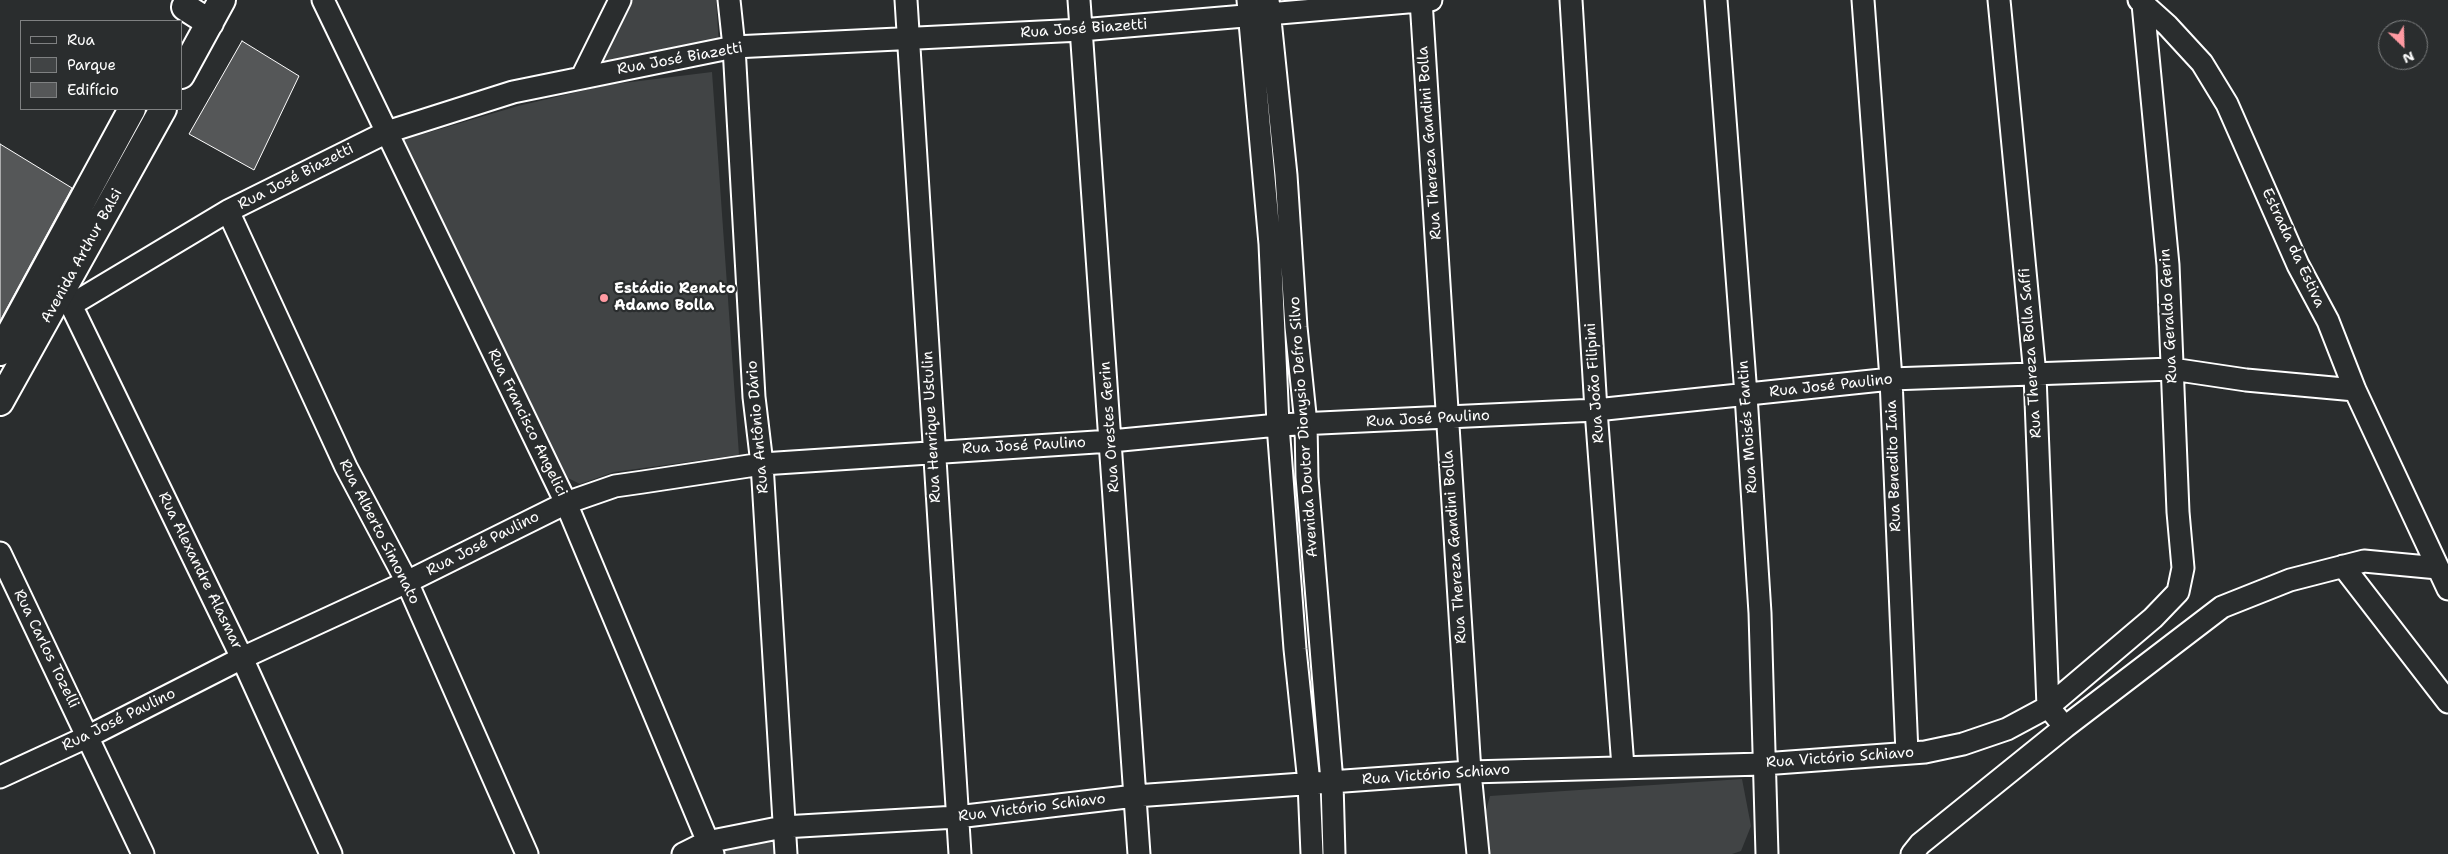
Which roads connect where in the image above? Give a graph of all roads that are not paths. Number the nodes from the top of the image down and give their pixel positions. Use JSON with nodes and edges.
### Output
{"nodes":[{"id":1,"x":222,"y":0,"type":"edge"},
{"id":2,"x":323,"y":0,"type":"edge"},
{"id":3,"x":620,"y":0,"type":"edge"},
{"id":4,"x":729,"y":0,"type":"edge"},
{"id":5,"x":906,"y":0,"type":"edge"},
{"id":6,"x":1079,"y":0,"type":"edge"},
{"id":7,"x":1421,"y":0,"type":"edge"},
{"id":8,"x":1431,"y":0,"type":"edge"},
{"id":9,"x":1571,"y":0,"type":"edge"},
{"id":10,"x":1716,"y":0,"type":"edge"},
{"id":11,"x":1863,"y":0,"type":"edge"},
{"id":12,"x":1999,"y":0,"type":"edge"},
{"id":13,"x":2141,"y":2,"type":"edge"},
{"id":14,"x":1259,"y":8,"type":"edge"},
{"id":15,"x":184,"y":10,"type":"edge"},
{"id":16,"x":210,"y":22,"type":"junction"},
{"id":17,"x":1082,"y":30,"type":"junction"},
{"id":18,"x":909,"y":39,"type":"junction"},
{"id":19,"x":734,"y":47,"type":"junction"},
{"id":20,"x":182,"y":73,"type":"edge"},
{"id":21,"x":582,"y":77,"type":"junction"},
{"id":22,"x":131,"y":110,"type":"edge"},
{"id":23,"x":161,"y":110,"type":"edge"},
{"id":24,"x":387,"y":132,"type":"junction"},
{"id":25,"x":228,"y":211,"type":"junction"},
{"id":26,"x":47,"y":268,"type":"junction"},
{"id":27,"x":66,"y":298,"type":"junction"},
{"id":28,"x":0,"y":352,"type":"edge"},
{"id":29,"x":2172,"y":363,"type":"junction"},
{"id":30,"x":2035,"y":375,"type":"junction"},
{"id":31,"x":1891,"y":379,"type":"junction"},
{"id":32,"x":2352,"y":385,"type":"junction"},
{"id":33,"x":1746,"y":395,"type":"junction"},
{"id":34,"x":0,"y":402,"type":"edge"},
{"id":35,"x":1596,"y":410,"type":"junction"},
{"id":36,"x":1447,"y":418,"type":"junction"},
{"id":37,"x":1306,"y":424,"type":"junction"},
{"id":38,"x":1278,"y":425,"type":"junction"},
{"id":39,"x":1111,"y":441,"type":"junction"},
{"id":40,"x":934,"y":452,"type":"junction"},
{"id":41,"x":762,"y":464,"type":"junction"},
{"id":42,"x":566,"y":503,"type":"junction"},
{"id":43,"x":0,"y":553,"type":"edge"},
{"id":44,"x":2343,"y":566,"type":"junction"},
{"id":45,"x":2438,"y":568,"type":"junction"},
{"id":46,"x":407,"y":582,"type":"junction"},
{"id":47,"x":2448,"y":589,"type":"edge"},
{"id":48,"x":2153,"y":618,"type":"joint"},
{"id":49,"x":242,"y":658,"type":"junction"},
{"id":50,"x":2448,"y":702,"type":"edge"},
{"id":51,"x":2048,"y":707,"type":"junction"},
{"id":52,"x":2065,"y":727,"type":"junction"},
{"id":53,"x":88,"y":736,"type":"junction"},
{"id":54,"x":1907,"y":752,"type":"junction"},
{"id":55,"x":1763,"y":764,"type":"junction"},
{"id":56,"x":1623,"y":767,"type":"junction"},
{"id":57,"x":1470,"y":772,"type":"junction"},
{"id":58,"x":0,"y":777,"type":"edge"},
{"id":59,"x":1332,"y":782,"type":"junction"},
{"id":60,"x":1308,"y":783,"type":"junction"},
{"id":61,"x":1135,"y":796,"type":"junction"},
{"id":62,"x":957,"y":818,"type":"junction"},
{"id":63,"x":783,"y":827,"type":"junction"},
{"id":64,"x":710,"y":848,"type":"edge"},
{"id":65,"x":143,"y":854,"type":"edge"},
{"id":66,"x":331,"y":854,"type":"edge"},
{"id":67,"x":527,"y":854,"type":"edge"},
{"id":68,"x":683,"y":854,"type":"edge"},
{"id":69,"x":786,"y":854,"type":"edge"},
{"id":70,"x":960,"y":854,"type":"edge"},
{"id":71,"x":1139,"y":854,"type":"edge"},
{"id":72,"x":1312,"y":854,"type":"edge"},
{"id":73,"x":1334,"y":854,"type":"edge"},
{"id":74,"x":1478,"y":854,"type":"edge"},
{"id":75,"x":1767,"y":854,"type":"edge"},
{"id":76,"x":1912,"y":854,"type":"edge"}],
"edges":[{"from":1,"to":16,"type":"main road"},
{"from":2,"to":24,"type":"street","name":"Rua Francisco Angelici"},
{"from":3,"to":21,"type":"street"},
{"from":4,"to":19,"type":"street","name":"Rua Antônio Dário"},
{"from":5,"to":18,"type":"street","name":"Rua Henrique Ustulin"},
{"from":6,"to":17,"type":"street","name":"Rua Orestes Gerin"},
{"from":7,"to":8,"type":"street","name":"Rua José Biazetti"},
{"from":7,"to":14,"type":"street","name":"Rua José Biazetti"},
{"from":7,"to":36,"type":"street","name":"Rua Thereza Gandini Bolla"},
{"from":9,"to":35,"type":"street","name":"Rua João Filipini"},
{"from":10,"to":33,"type":"street","name":"Rua Moisés Fantin"},
{"from":11,"to":31,"type":"street","name":"Rua Benedito Iaia"},
{"from":12,"to":30,"type":"street","name":"Rua Thereza Bolla Saffi"},
{"from":13,"to":29,"type":"street","name":"Rua Geraldo Gerin"},
{"from":13,"to":32,"type":"street","name":"Estrada da Estiva"},
{"from":14,"to":17,"type":"street","name":"Rua José Biazetti"},
{"from":14,"to":37,"type":"street","name":"Avenida Doutor Dionysio Defro Silvo"},
{"from":14,"to":38,"type":"street","name":"Avenida Doutor Dionysio Defro Silvo"},
{"from":15,"to":16,"type":"main road"},
{"from":16,"to":20,"type":"main road"},
{"from":17,"to":18,"type":"street","name":"Rua José Biazetti"},
{"from":17,"to":39,"type":"street","name":"Rua Orestes Gerin"},
{"from":18,"to":19,"type":"street","name":"Rua José Biazetti"},
{"from":18,"to":40,"type":"street","name":"Rua Henrique Ustulin"},
{"from":19,"to":21,"type":"street","name":"Rua José Biazetti"},
{"from":19,"to":41,"type":"street","name":"Rua Antônio Dário"},
{"from":21,"to":24,"type":"street","name":"Rua José Biazetti"},
{"from":22,"to":26,"type":"main road","name":"Avenida Arthur Balsi"},
{"from":23,"to":27,"type":"main road","name":"Avenida Arthur Balsi"},
{"from":24,"to":25,"type":"street","name":"Rua José Biazetti"},
{"from":24,"to":42,"type":"street","name":"Rua Francisco Angelici"},
{"from":25,"to":27,"type":"street","name":"Rua José Biazetti"},
{"from":25,"to":46,"type":"street","name":"Rua Alberto Simonato"},
{"from":26,"to":27,"type":"street","name":"Rua Alexandre Alasmar"},
{"from":26,"to":28,"type":"main road","name":"Avenida Arthur Balsi"},
{"from":27,"to":34,"type":"main road","name":"Avenida Arthur Balsi"},
{"from":27,"to":49,"type":"street","name":"Rua Alexandre Alasmar"},
{"from":29,"to":30,"type":"street","name":"Rua José Paulino"},
{"from":29,"to":32,"type":"street","name":"Rua José Paulino"},
{"from":29,"to":48,"type":"street","name":"Rua Geraldo Gerin"},
{"from":30,"to":31,"type":"street","name":"Rua José Paulino"},
{"from":30,"to":51,"type":"street","name":"Rua Thereza Bolla Saffi"},
{"from":31,"to":33,"type":"street","name":"Rua José Paulino"},
{"from":31,"to":54,"type":"street","name":"Rua Benedito Iaia"},
{"from":32,"to":45,"type":"street","name":"Estrada da Estiva"},
{"from":33,"to":35,"type":"street","name":"Rua José Paulino"},
{"from":33,"to":55,"type":"street","name":"Rua Moisés Fantin"},
{"from":35,"to":36,"type":"street","name":"Rua José Paulino"},
{"from":35,"to":56,"type":"street","name":"Rua João Filipini"},
{"from":36,"to":37,"type":"street","name":"Rua José Paulino"},
{"from":36,"to":57,"type":"street","name":"Rua Thereza Gandini Bolla"},
{"from":37,"to":38,"type":"street","name":"Rua José Paulino"},
{"from":37,"to":59,"type":"street","name":"Avenida Doutor Dionysio Defro Silvo"},
{"from":38,"to":39,"type":"street","name":"Rua José Paulino"},
{"from":38,"to":60,"type":"street","name":"Avenida Doutor Dionysio Defro Silvo"},
{"from":39,"to":40,"type":"street","name":"Rua José Paulino"},
{"from":39,"to":61,"type":"street","name":"Rua Orestes Gerin"},
{"from":40,"to":41,"type":"street","name":"Rua José Paulino"},
{"from":40,"to":62,"type":"street","name":"Rua Henrique Ustulin"},
{"from":41,"to":42,"type":"street","name":"Rua José Paulino"},
{"from":41,"to":63,"type":"street","name":"Rua Antônio Dário"},
{"from":42,"to":46,"type":"street","name":"Rua José Paulino"},
{"from":42,"to":64,"type":"street","name":"Rua Francisco Angelici"},
{"from":43,"to":53,"type":"street","name":"Rua Carlos Tozelli"},
{"from":44,"to":45,"type":"street"},
{"from":44,"to":50,"type":"street"},
{"from":44,"to":52,"type":"street"},
{"from":45,"to":47,"type":"street","name":"Estrada da Estiva"},
{"from":46,"to":49,"type":"street","name":"Rua José Paulino"},
{"from":46,"to":67,"type":"street","name":"Rua Alberto Simonato"},
{"from":48,"to":51,"type":"street","name":"Rua Victório Schiavo"},
{"from":49,"to":53,"type":"street","name":"Rua José Paulino"},
{"from":49,"to":66,"type":"street","name":"Rua Alexandre Alasmar"},
{"from":51,"to":52,"type":"street"},
{"from":51,"to":54,"type":"street","name":"Rua Victório Schiavo"},
{"from":52,"to":76,"type":"street"},
{"from":53,"to":58,"type":"street","name":"Rua José Paulino"},
{"from":53,"to":65,"type":"street","name":"Rua Carlos Tozelli"},
{"from":54,"to":55,"type":"street","name":"Rua Victório Schiavo"},
{"from":55,"to":56,"type":"street","name":"Rua Victório Schiavo"},
{"from":55,"to":75,"type":"street","name":"Rua Moisés Fantin"},
{"from":56,"to":57,"type":"street","name":"Rua Victório Schiavo"},
{"from":57,"to":59,"type":"street","name":"Rua Victório Schiavo"},
{"from":57,"to":74,"type":"street","name":"Rua Thereza Gandini Bolla"},
{"from":59,"to":60,"type":"street","name":"Rua Victório Schiavo"},
{"from":59,"to":73,"type":"street","name":"Avenida Doutor Dionysio Defro Silvo"},
{"from":60,"to":61,"type":"street","name":"Rua Victório Schiavo"},
{"from":60,"to":72,"type":"street","name":"Avenida Doutor Dionysio Defro Silvo"},
{"from":61,"to":62,"type":"street","name":"Rua Victório Schiavo"},
{"from":61,"to":71,"type":"street","name":"Rua Orestes Gerin"},
{"from":62,"to":63,"type":"street","name":"Rua Victório Schiavo"},
{"from":62,"to":70,"type":"street","name":"Rua Henrique Ustulin"},
{"from":63,"to":64,"type":"street","name":"Rua Victório Schiavo"},
{"from":63,"to":69,"type":"street","name":"Rua Antônio Dário"},
{"from":64,"to":68,"type":"street","name":"Rua Victório Schiavo"}]}
